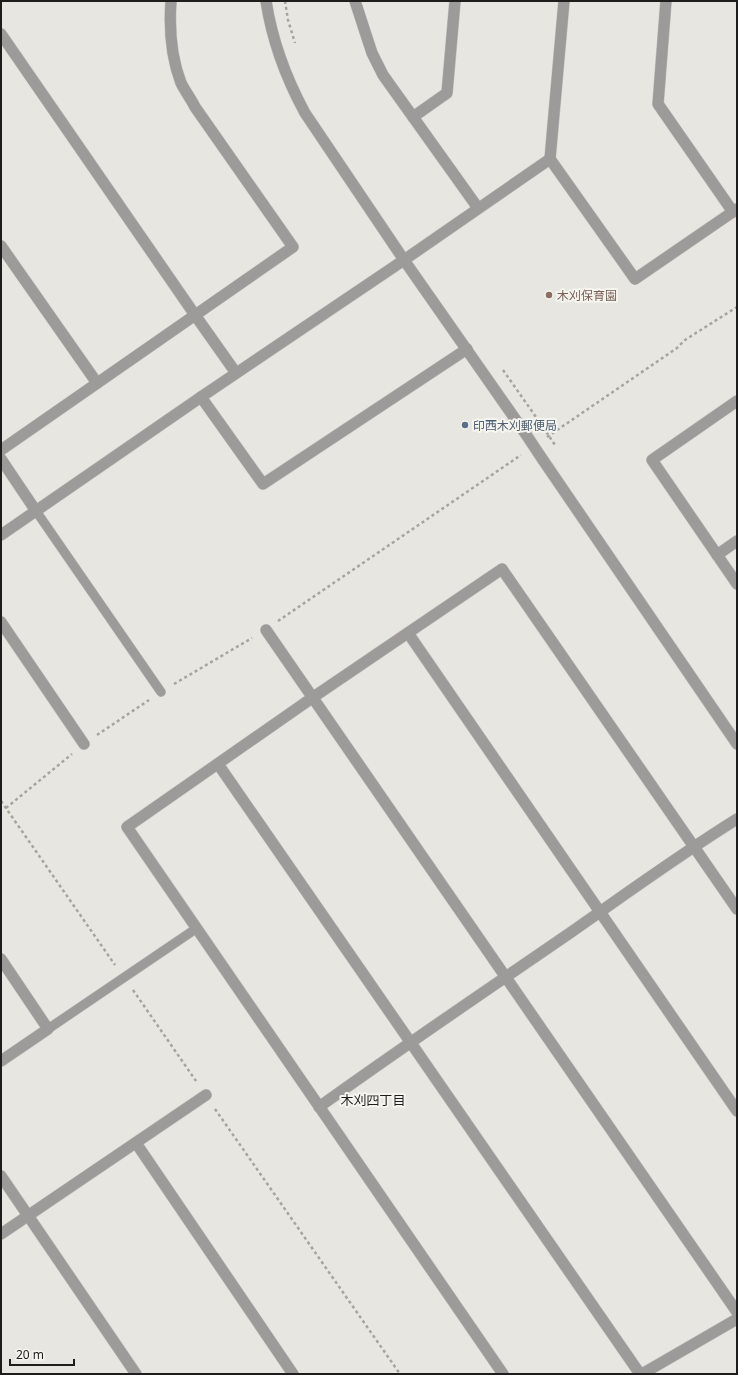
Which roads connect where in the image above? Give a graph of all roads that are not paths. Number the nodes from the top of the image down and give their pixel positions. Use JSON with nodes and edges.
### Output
{"nodes":[{"id":1,"x":171,"y":1,"type":"edge"},
{"id":2,"x":266,"y":1,"type":"edge"},
{"id":3,"x":355,"y":1,"type":"edge"},
{"id":4,"x":455,"y":1,"type":"edge"},
{"id":5,"x":564,"y":1,"type":"edge"},
{"id":6,"x":666,"y":1,"type":"edge"},
{"id":7,"x":1,"y":34,"type":"edge"},
{"id":8,"x":413,"y":117,"type":"junction"},
{"id":9,"x":550,"y":159,"type":"junction"},
{"id":10,"x":478,"y":208,"type":"junction"},
{"id":11,"x":735,"y":211,"type":"edge"},
{"id":12,"x":1,"y":246,"type":"edge"},
{"id":13,"x":404,"y":260,"type":"junction"},
{"id":14,"x":195,"y":315,"type":"junction"},
{"id":15,"x":467,"y":350,"type":"junction"},
{"id":16,"x":236,"y":373,"type":"junction"},
{"id":17,"x":97,"y":383,"type":"junction"},
{"id":18,"x":201,"y":397,"type":"junction"},
{"id":19,"x":737,"y":402,"type":"edge"},
{"id":20,"x":1,"y":450,"type":"edge"},
{"id":21,"x":1,"y":459,"type":"edge"},
{"id":22,"x":36,"y":511,"type":"junction"},
{"id":23,"x":1,"y":535,"type":"edge"},
{"id":24,"x":737,"y":541,"type":"edge"},
{"id":25,"x":717,"y":555,"type":"junction"},
{"id":26,"x":737,"y":584,"type":"edge"},
{"id":27,"x":1,"y":622,"type":"edge"},
{"id":28,"x":266,"y":630,"type":"road end"},
{"id":29,"x":408,"y":633,"type":"junction"},
{"id":30,"x":161,"y":692,"type":"road end"},
{"id":31,"x":312,"y":698,"type":"junction"},
{"id":32,"x":84,"y":744,"type":"road end"},
{"id":33,"x":737,"y":744,"type":"edge"},
{"id":34,"x":218,"y":764,"type":"junction"},
{"id":35,"x":737,"y":819,"type":"edge"},
{"id":36,"x":694,"y":846,"type":"junction"},
{"id":37,"x":737,"y":909,"type":"edge"},
{"id":38,"x":600,"y":912,"type":"junction"},
{"id":39,"x":197,"y":928,"type":"junction"},
{"id":40,"x":1,"y":959,"type":"edge"},
{"id":41,"x":506,"y":977,"type":"junction"},
{"id":42,"x":48,"y":1029,"type":"junction"},
{"id":43,"x":410,"y":1041,"type":"junction"},
{"id":44,"x":1,"y":1061,"type":"edge"},
{"id":45,"x":206,"y":1095,"type":"dead end"},
{"id":46,"x":319,"y":1106,"type":"junction"},
{"id":47,"x":737,"y":1111,"type":"edge"},
{"id":48,"x":136,"y":1143,"type":"junction"},
{"id":49,"x":1,"y":1176,"type":"edge"},
{"id":50,"x":28,"y":1215,"type":"junction"},
{"id":51,"x":1,"y":1234,"type":"edge"},
{"id":52,"x":737,"y":1312,"type":"edge"},
{"id":53,"x":737,"y":1319,"type":"edge"},
{"id":54,"x":136,"y":1374,"type":"edge"},
{"id":55,"x":293,"y":1374,"type":"edge"},
{"id":56,"x":503,"y":1374,"type":"edge"},
{"id":57,"x":641,"y":1374,"type":"edge"}],
"edges":[{"from":1,"to":14,"type":"street"},
{"from":2,"to":13,"type":"street"},
{"from":3,"to":8,"type":"street"},
{"from":4,"to":8,"type":"street"},
{"from":5,"to":9,"type":"street"},
{"from":6,"to":11,"type":"street"},
{"from":7,"to":14,"type":"street"},
{"from":8,"to":10,"type":"street"},
{"from":9,"to":10,"type":"street"},
{"from":9,"to":11,"type":"street"},
{"from":10,"to":13,"type":"street"},
{"from":12,"to":17,"type":"street"},
{"from":13,"to":15,"type":"street"},
{"from":13,"to":16,"type":"street"},
{"from":14,"to":16,"type":"street"},
{"from":14,"to":17,"type":"street"},
{"from":15,"to":18,"type":"street"},
{"from":15,"to":33,"type":"street","bridge":true},
{"from":16,"to":18,"type":"street"},
{"from":17,"to":20,"type":"street"},
{"from":18,"to":22,"type":"street"},
{"from":19,"to":25,"type":"street"},
{"from":21,"to":22,"type":"street"},
{"from":22,"to":23,"type":"street"},
{"from":22,"to":30,"type":"lane"},
{"from":24,"to":25,"type":"street"},
{"from":25,"to":26,"type":"street"},
{"from":27,"to":32,"type":"street"},
{"from":28,"to":31,"type":"street"},
{"from":29,"to":31,"type":"street"},
{"from":29,"to":36,"type":"street"},
{"from":29,"to":38,"type":"street"},
{"from":31,"to":34,"type":"street"},
{"from":31,"to":41,"type":"street"},
{"from":34,"to":39,"type":"street"},
{"from":34,"to":43,"type":"street"},
{"from":35,"to":36,"type":"street"},
{"from":36,"to":37,"type":"street"},
{"from":36,"to":38,"type":"street"},
{"from":38,"to":41,"type":"street"},
{"from":38,"to":47,"type":"street"},
{"from":39,"to":42,"type":"lane"},
{"from":39,"to":46,"type":"street"},
{"from":40,"to":42,"type":"street"},
{"from":41,"to":43,"type":"street"},
{"from":41,"to":52,"type":"street"},
{"from":42,"to":44,"type":"street"},
{"from":43,"to":46,"type":"street"},
{"from":43,"to":57,"type":"street"},
{"from":45,"to":48,"type":"street"},
{"from":46,"to":56,"type":"street"},
{"from":48,"to":50,"type":"street"},
{"from":48,"to":55,"type":"street"},
{"from":49,"to":50,"type":"street"},
{"from":50,"to":51,"type":"street"},
{"from":50,"to":54,"type":"street"},
{"from":53,"to":57,"type":"street"}]}
